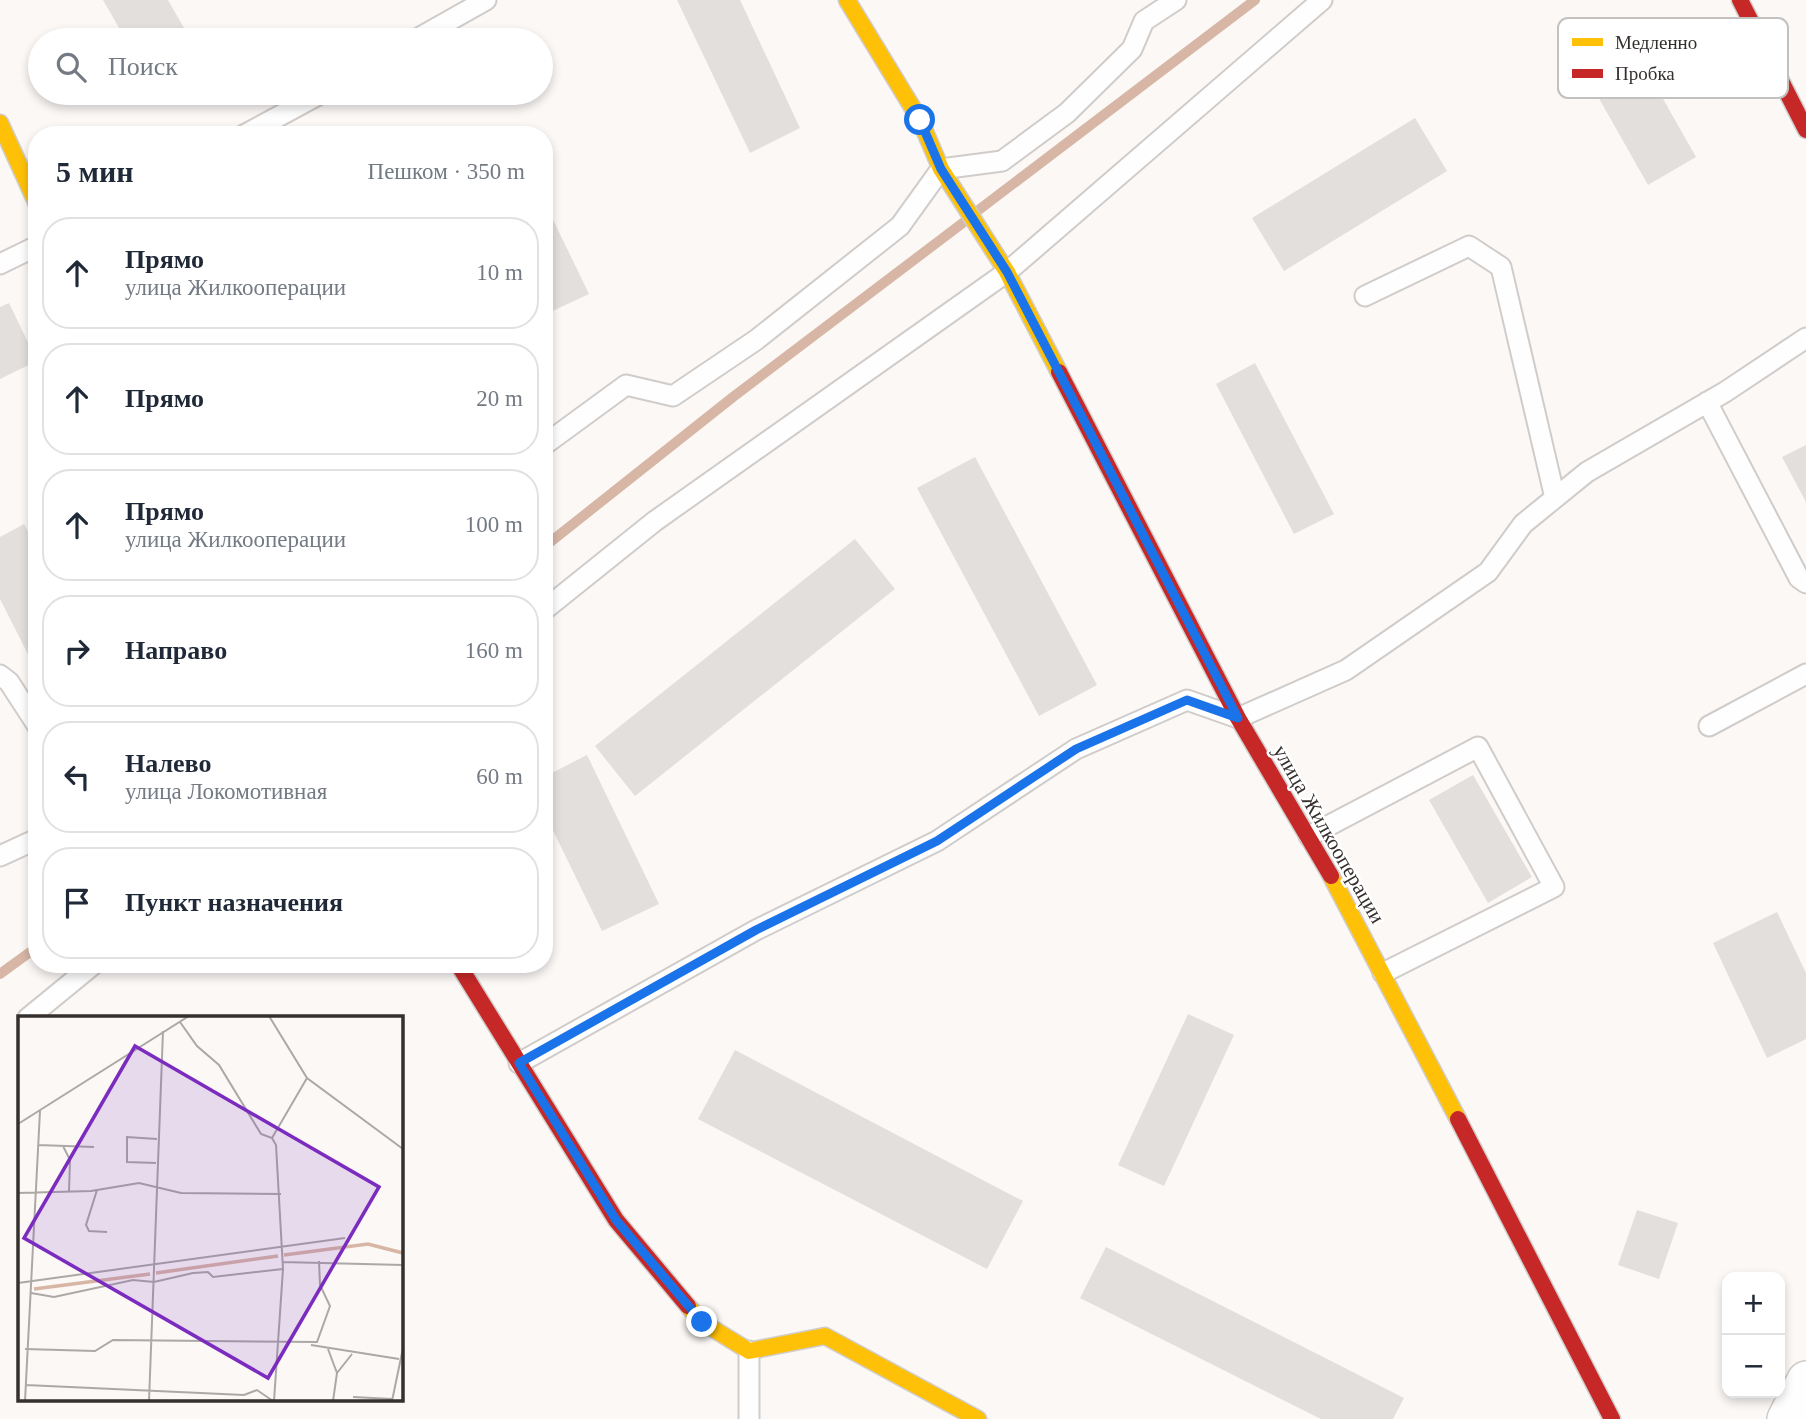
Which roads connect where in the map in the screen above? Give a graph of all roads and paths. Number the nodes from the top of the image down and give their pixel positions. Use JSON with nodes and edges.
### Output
{"nodes":[{"id":1,"x":486,"y":0,"type":"edge"},
{"id":2,"x":847,"y":0,"type":"edge"},
{"id":3,"x":1176,"y":0,"type":"edge"},
{"id":4,"x":1322,"y":0,"type":"edge"},
{"id":5,"x":1740,"y":0,"type":"edge"},
{"id":6,"x":1749,"y":18,"type":"edge"},
{"id":7,"x":436,"y":28,"type":"edge"},
{"id":8,"x":1788,"y":95,"type":"edge"},
{"id":9,"x":300,"y":105,"type":"edge"},
{"id":10,"x":0,"y":123,"type":"edge"},
{"id":11,"x":261,"y":126,"type":"edge"},
{"id":12,"x":1806,"y":130,"type":"edge"},
{"id":13,"x":941,"y":169,"type":"junction"},
{"id":14,"x":28,"y":184,"type":"edge"},
{"id":15,"x":28,"y":250,"type":"edge"},
{"id":16,"x":0,"y":264,"type":"edge"},
{"id":17,"x":1007,"y":272,"type":"junction"},
{"id":18,"x":1365,"y":296,"type":"dead end"},
{"id":19,"x":1806,"y":338,"type":"edge"},
{"id":20,"x":1707,"y":402,"type":"junction"},
{"id":21,"x":553,"y":438,"type":"edge"},
{"id":22,"x":1555,"y":498,"type":"junction"},
{"id":23,"x":1806,"y":583,"type":"edge"},
{"id":24,"x":553,"y":603,"type":"edge"},
{"id":25,"x":1806,"y":674,"type":"edge"},
{"id":26,"x":0,"y":675,"type":"edge"},
{"id":27,"x":28,"y":711,"type":"edge"},
{"id":28,"x":1238,"y":718,"type":"junction"},
{"id":29,"x":1709,"y":726,"type":"dead end"},
{"id":30,"x":1309,"y":836,"type":"junction"},
{"id":31,"x":28,"y":843,"type":"edge"},
{"id":32,"x":0,"y":856,"type":"edge"},
{"id":33,"x":83,"y":973,"type":"edge"},
{"id":34,"x":464,"y":973,"type":"edge"},
{"id":35,"x":1383,"y":973,"type":"junction"},
{"id":36,"x":30,"y":1016,"type":"edge"},
{"id":37,"x":519,"y":1063,"type":"junction"},
{"id":38,"x":749,"y":1351,"type":"junction"},
{"id":39,"x":1806,"y":1380,"type":"edge"},
{"id":40,"x":749,"y":1419,"type":"edge"},
{"id":41,"x":978,"y":1419,"type":"edge"},
{"id":42,"x":1612,"y":1419,"type":"edge"},
{"id":43,"x":1786,"y":1419,"type":"edge"}],
"edges":[{"from":1,"to":7,"type":"lane"},
{"from":2,"to":13,"type":"street"},
{"from":3,"to":13,"type":"lane"},
{"from":4,"to":17,"type":"lane"},
{"from":5,"to":6,"type":"street"},
{"from":8,"to":12,"type":"street"},
{"from":9,"to":11,"type":"lane"},
{"from":10,"to":14,"type":"street"},
{"from":13,"to":17,"type":"street","name":"улица Жилкооперации"},
{"from":13,"to":21,"type":"lane"},
{"from":15,"to":16,"type":"lane"},
{"from":17,"to":24,"type":"lane"},
{"from":17,"to":28,"type":"street","name":"улица Жилкооперации"},
{"from":18,"to":22,"type":"lane"},
{"from":19,"to":20,"type":"lane"},
{"from":20,"to":22,"type":"lane"},
{"from":20,"to":23,"type":"lane"},
{"from":22,"to":28,"type":"lane"},
{"from":25,"to":29,"type":"lane"},
{"from":26,"to":27,"type":"lane"},
{"from":28,"to":30,"type":"street","name":"улица Жилкооперации"},
{"from":28,"to":37,"type":"lane"},
{"from":30,"to":35,"type":"street","name":"улица Жилкооперации"},
{"from":30,"to":35,"type":"lane"},
{"from":31,"to":32,"type":"lane"},
{"from":33,"to":36,"type":"lane"},
{"from":34,"to":37,"type":"street"},
{"from":35,"to":42,"type":"street","name":"улица Жилкооперации"},
{"from":37,"to":38,"type":"street"},
{"from":38,"to":40,"type":"lane"},
{"from":38,"to":41,"type":"street"},
{"from":39,"to":43,"type":"street"}]}
